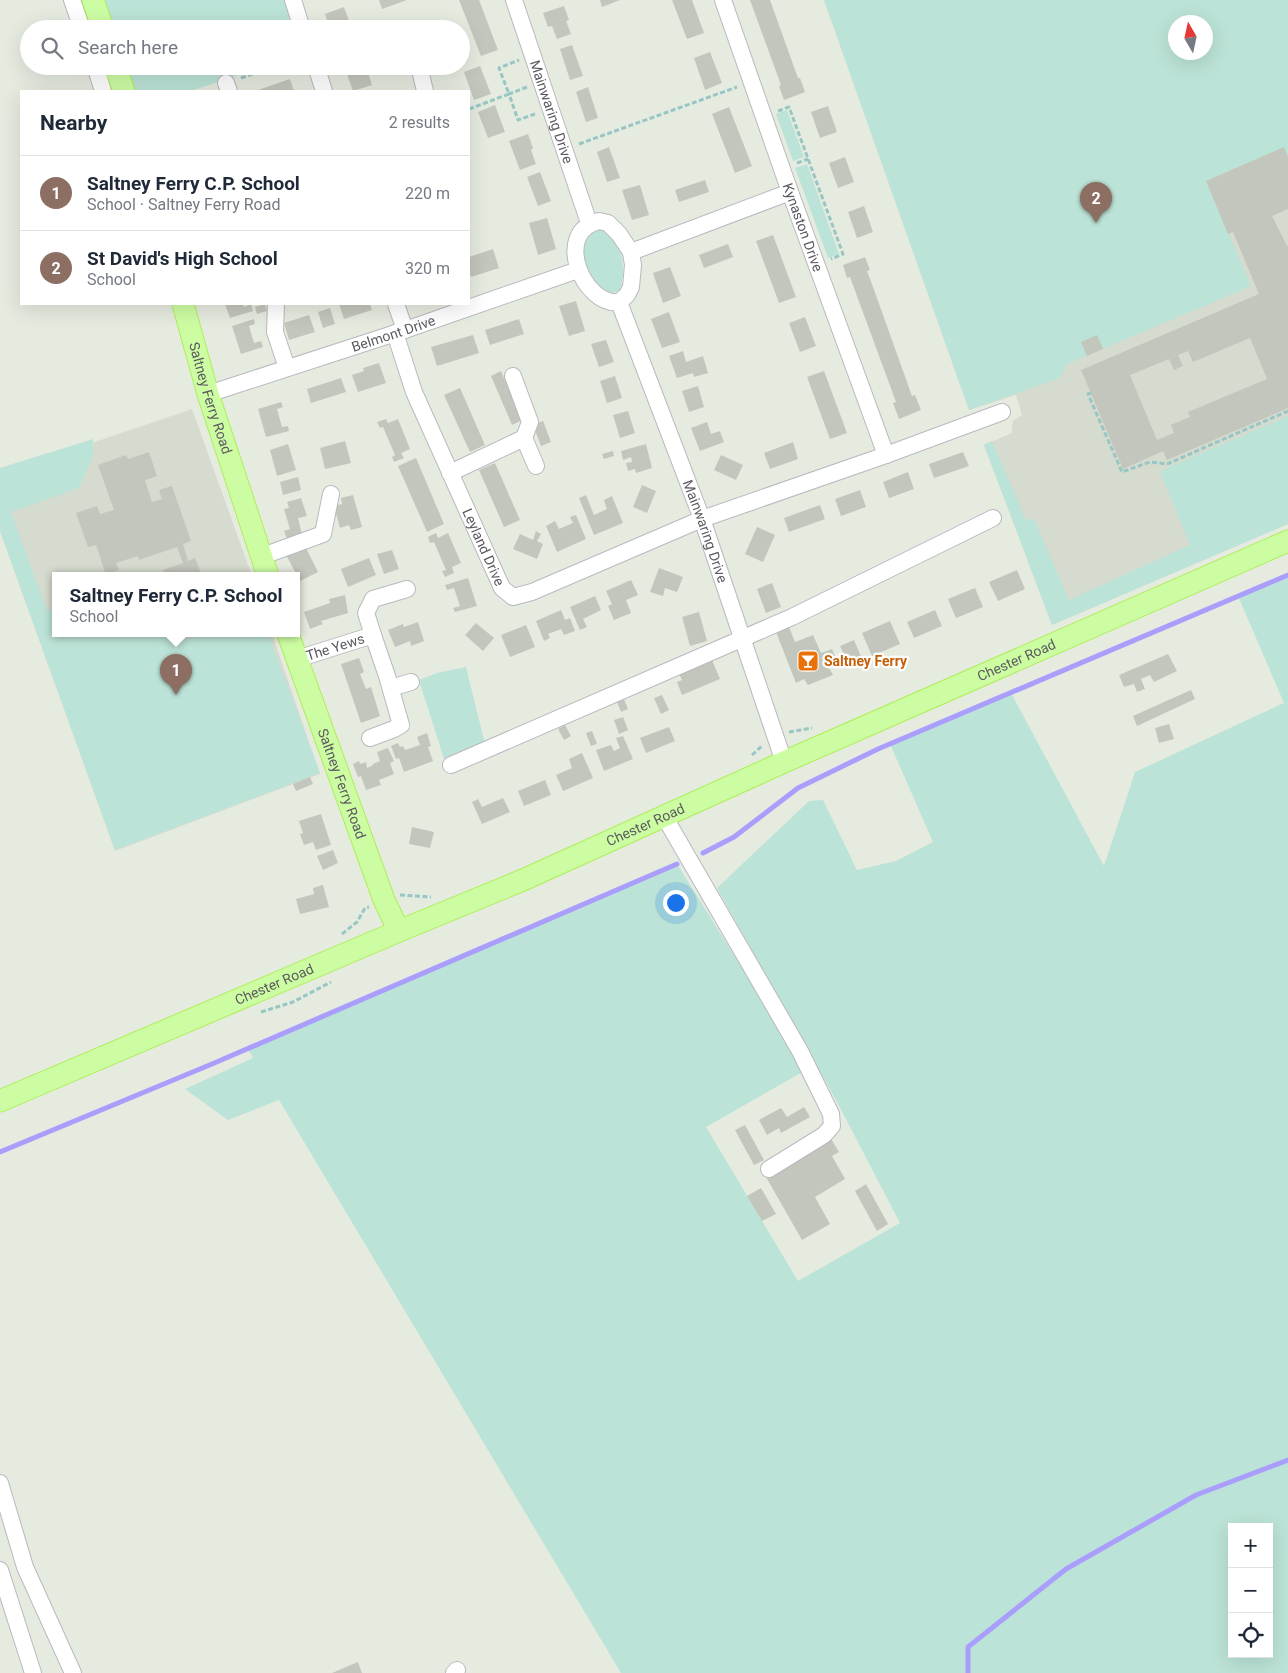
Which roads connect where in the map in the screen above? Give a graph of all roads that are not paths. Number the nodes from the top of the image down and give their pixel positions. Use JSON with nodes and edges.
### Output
{"nodes":[{"id":1,"x":72,"y":0,"type":"edge"},
{"id":2,"x":93,"y":0,"type":"edge"},
{"id":3,"x":292,"y":0,"type":"edge"},
{"id":4,"x":514,"y":0,"type":"edge"},
{"id":5,"x":723,"y":0,"type":"edge"},
{"id":6,"x":79,"y":20,"type":"edge"},
{"id":7,"x":100,"y":20,"type":"edge"},
{"id":8,"x":299,"y":20,"type":"edge"},
{"id":9,"x":97,"y":75,"type":"edge"},
{"id":10,"x":118,"y":75,"type":"edge"},
{"id":11,"x":319,"y":75,"type":"edge"},
{"id":12,"x":421,"y":75,"type":"edge"},
{"id":13,"x":103,"y":90,"type":"edge"},
{"id":14,"x":124,"y":90,"type":"edge"},
{"id":15,"x":324,"y":90,"type":"edge"},
{"id":16,"x":424,"y":90,"type":"edge"},
{"id":17,"x":790,"y":192,"type":"junction"},
{"id":18,"x":589,"y":223,"type":"junction"},
{"id":19,"x":631,"y":252,"type":"junction"},
{"id":20,"x":578,"y":270,"type":"junction"},
{"id":21,"x":619,"y":302,"type":"junction"},
{"id":22,"x":183,"y":305,"type":"edge"},
{"id":23,"x":276,"y":305,"type":"edge"},
{"id":24,"x":396,"y":305,"type":"edge"},
{"id":25,"x":400,"y":331,"type":"junction"},
{"id":26,"x":287,"y":368,"type":"junction"},
{"id":27,"x":513,"y":376,"type":"dead end"},
{"id":28,"x":208,"y":394,"type":"junction"},
{"id":29,"x":1002,"y":412,"type":"dead end"},
{"id":30,"x":524,"y":438,"type":"junction"},
{"id":31,"x":886,"y":455,"type":"junction"},
{"id":32,"x":536,"y":466,"type":"dead end"},
{"id":33,"x":450,"y":473,"type":"junction"},
{"id":34,"x":331,"y":494,"type":"dead end"},
{"id":35,"x":993,"y":518,"type":"dead end"},
{"id":36,"x":702,"y":519,"type":"junction"},
{"id":37,"x":1288,"y":541,"type":"edge"},
{"id":38,"x":264,"y":566,"type":"edge"},
{"id":39,"x":407,"y":589,"type":"dead end"},
{"id":40,"x":373,"y":635,"type":"junction"},
{"id":41,"x":289,"y":637,"type":"edge"},
{"id":42,"x":743,"y":639,"type":"junction"},
{"id":43,"x":297,"y":659,"type":"junction"},
{"id":44,"x":411,"y":682,"type":"dead end"},
{"id":45,"x":391,"y":688,"type":"junction"},
{"id":46,"x":370,"y":738,"type":"dead end"},
{"id":47,"x":784,"y":762,"type":"junction"},
{"id":48,"x":451,"y":764,"type":"dead end"},
{"id":49,"x":664,"y":816,"type":"junction"},
{"id":50,"x":399,"y":931,"type":"junction"},
{"id":51,"x":0,"y":1101,"type":"edge"},
{"id":52,"x":769,"y":1169,"type":"dead end"},
{"id":53,"x":0,"y":1484,"type":"edge"},
{"id":54,"x":0,"y":1570,"type":"edge"},
{"id":55,"x":33,"y":1673,"type":"edge"},
{"id":56,"x":73,"y":1673,"type":"edge"}],
"edges":[{"from":1,"to":6,"type":"street"},
{"from":2,"to":7,"type":"main road"},
{"from":3,"to":8,"type":"street"},
{"from":4,"to":18,"type":"street","name":"Mainwaring Drive"},
{"from":5,"to":17,"type":"street","name":"Kynaston Drive"},
{"from":9,"to":13,"type":"street"},
{"from":10,"to":14,"type":"main road"},
{"from":11,"to":15,"type":"street"},
{"from":12,"to":16,"type":"street"},
{"from":17,"to":19,"type":"street"},
{"from":17,"to":31,"type":"street","name":"Kynaston Drive"},
{"from":18,"to":19,"type":"street"},
{"from":18,"to":20,"type":"street"},
{"from":19,"to":21,"type":"street"},
{"from":20,"to":21,"type":"street"},
{"from":20,"to":25,"type":"street","name":"Belmont Drive"},
{"from":21,"to":36,"type":"street","name":"Mainwaring Drive"},
{"from":22,"to":28,"type":"main road","name":"Saltney Ferry Road"},
{"from":23,"to":26,"type":"street"},
{"from":24,"to":25,"type":"street","name":"Leyland Drive"},
{"from":25,"to":26,"type":"street","name":"Belmont Drive"},
{"from":25,"to":33,"type":"street","name":"Leyland Drive"},
{"from":26,"to":28,"type":"street","name":"Belmont Drive"},
{"from":27,"to":30,"type":"street"},
{"from":28,"to":38,"type":"main road","name":"Saltney Ferry Road"},
{"from":29,"to":31,"type":"street"},
{"from":30,"to":32,"type":"street"},
{"from":30,"to":33,"type":"street"},
{"from":31,"to":36,"type":"street"},
{"from":33,"to":36,"type":"street","name":"Leyland Drive"},
{"from":34,"to":38,"type":"street"},
{"from":35,"to":42,"type":"street"},
{"from":36,"to":42,"type":"street","name":"Mainwaring Drive"},
{"from":37,"to":47,"type":"main road","name":"Chester Road"},
{"from":39,"to":40,"type":"street","name":"The Yews"},
{"from":40,"to":43,"type":"street","name":"The Yews"},
{"from":40,"to":45,"type":"street","name":"The Yews"},
{"from":41,"to":43,"type":"main road","name":"Saltney Ferry Road"},
{"from":42,"to":47,"type":"street","name":"Mainwaring Drive"},
{"from":42,"to":48,"type":"street"},
{"from":43,"to":50,"type":"main road","name":"Saltney Ferry Road"},
{"from":44,"to":45,"type":"street"},
{"from":45,"to":46,"type":"street","name":"The Yews"},
{"from":47,"to":49,"type":"main road","name":"Chester Road"},
{"from":49,"to":50,"type":"main road","name":"Chester Road"},
{"from":49,"to":52,"type":"street"},
{"from":50,"to":51,"type":"main road","name":"Chester Road"},
{"from":53,"to":56,"type":"street"},
{"from":54,"to":55,"type":"street"}]}
